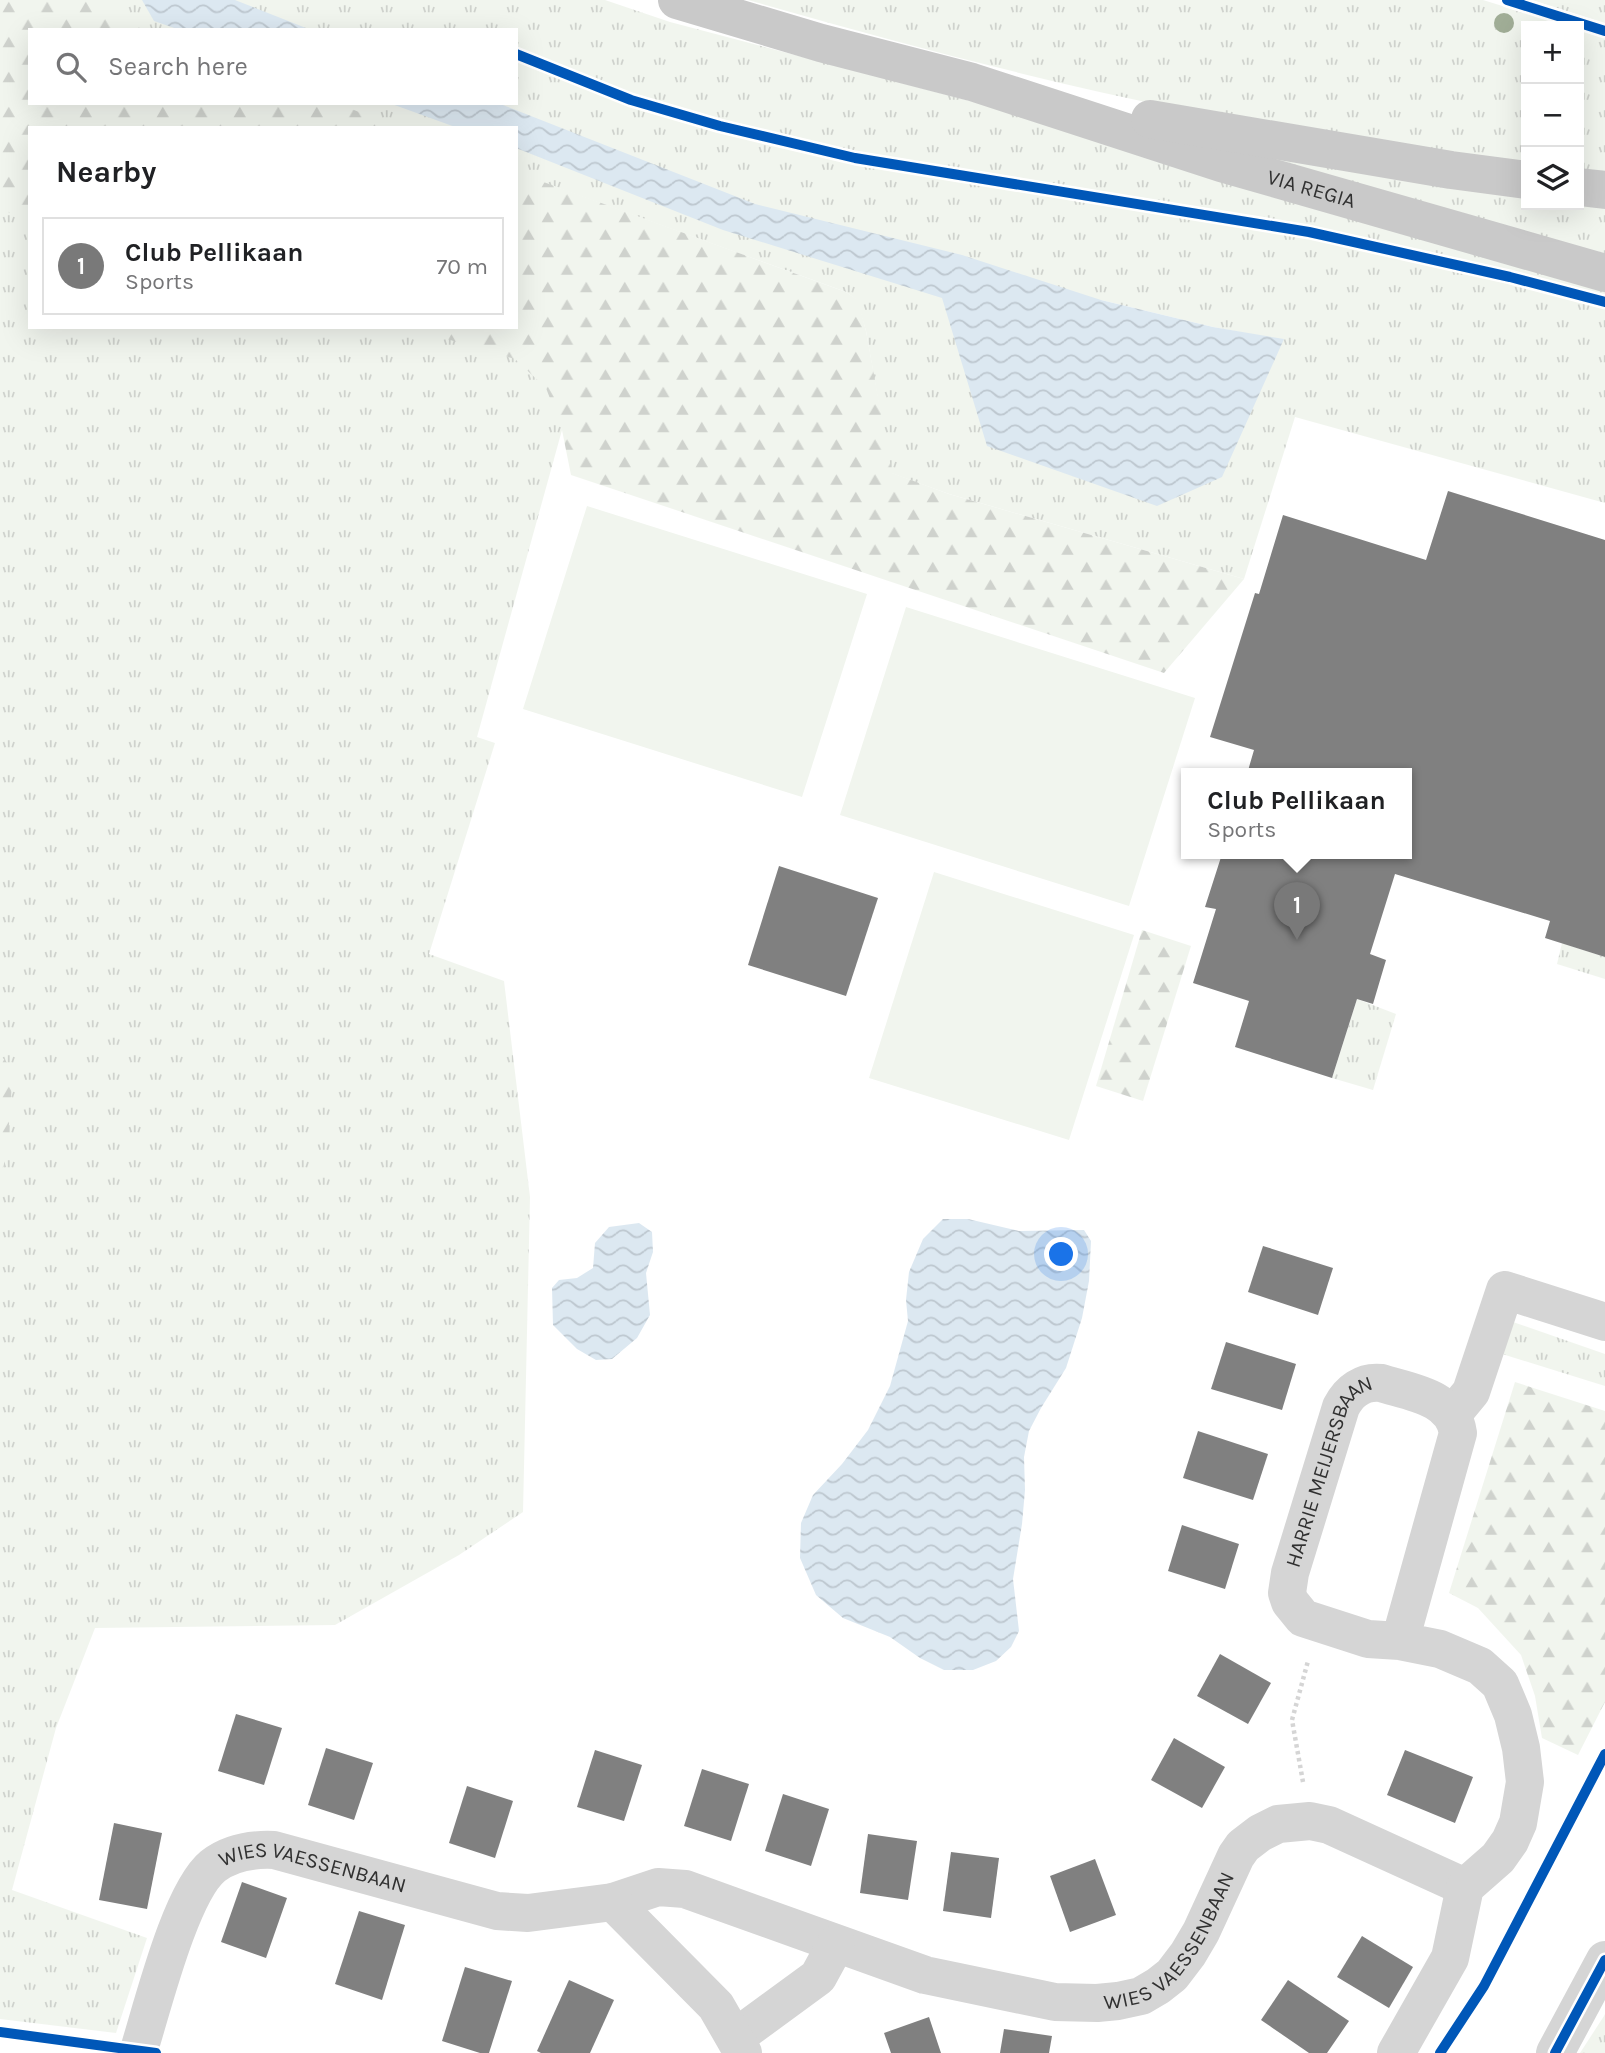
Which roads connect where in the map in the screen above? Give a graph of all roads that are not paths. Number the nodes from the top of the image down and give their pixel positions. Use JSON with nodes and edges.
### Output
{"nodes":[{"id":1,"x":677,"y":0,"type":"edge"},
{"id":2,"x":1020,"y":96,"type":"junction"},
{"id":3,"x":1521,"y":179,"type":"edge"},
{"id":4,"x":1584,"y":188,"type":"edge"},
{"id":5,"x":1605,"y":190,"type":"edge"},
{"id":6,"x":1605,"y":273,"type":"edge"},
{"id":7,"x":1605,"y":1322,"type":"edge"},
{"id":8,"x":1452,"y":1415,"type":"junction"},
{"id":9,"x":1400,"y":1641,"type":"junction"},
{"id":10,"x":1465,"y":1887,"type":"junction"},
{"id":11,"x":613,"y":1902,"type":"junction"},
{"id":12,"x":836,"y":1944,"type":"junction"},
{"id":13,"x":1605,"y":1961,"type":"edge"},
{"id":14,"x":739,"y":2045,"type":"edge"},
{"id":15,"x":138,"y":2053,"type":"edge"},
{"id":16,"x":1396,"y":2053,"type":"edge"},
{"id":17,"x":1555,"y":2053,"type":"edge"}],
"edges":[{"from":1,"to":2,"type":"main road","name":"VIA REGIA"},
{"from":2,"to":3,"type":"main road","name":"VIA REGIA"},
{"from":2,"to":6,"type":"main road","name":"VIA REGIA"},
{"from":4,"to":5,"type":"main road"},
{"from":7,"to":8,"type":"street"},
{"from":8,"to":9,"type":"street"},
{"from":8,"to":9,"type":"street","name":"HARRIE MEIJERSBAAN"},
{"from":9,"to":10,"type":"street","name":"HARRIE MEIJERSBAAN"},
{"from":10,"to":12,"type":"street","name":"WIES VAESSENBAAN"},
{"from":10,"to":16,"type":"street"},
{"from":11,"to":12,"type":"street","name":"WIES VAESSENBAAN"},
{"from":11,"to":14,"type":"street"},
{"from":11,"to":15,"type":"street","name":"WIES VAESSENBAAN"},
{"from":12,"to":14,"type":"street"},
{"from":13,"to":17,"type":"street"}]}
